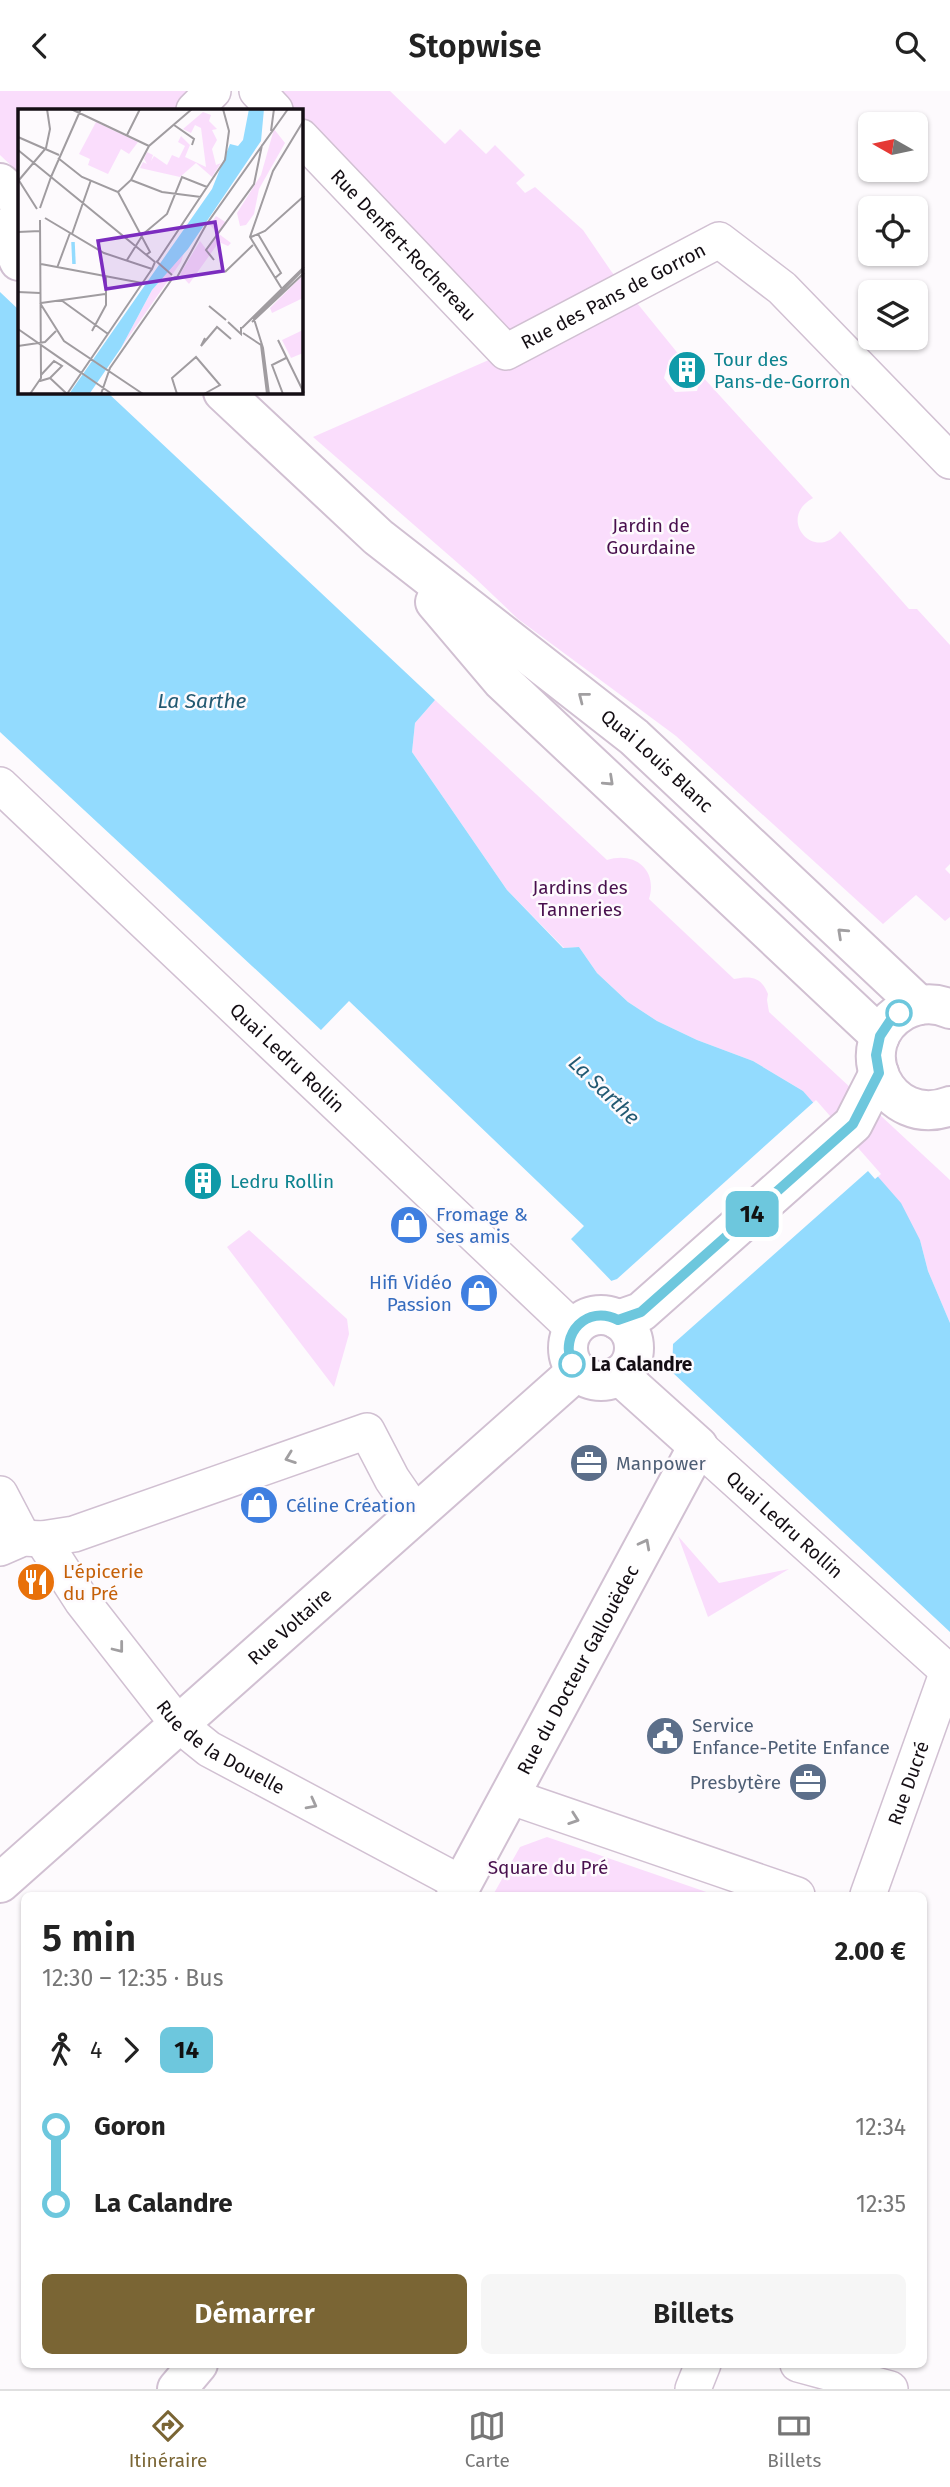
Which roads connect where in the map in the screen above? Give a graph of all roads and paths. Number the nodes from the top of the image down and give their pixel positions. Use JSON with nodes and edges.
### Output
{"nodes":[{"id":1,"x":213,"y":91,"type":"edge"},
{"id":2,"x":257,"y":91,"type":"edge"},
{"id":3,"x":195,"y":109,"type":"edge"},
{"id":4,"x":274,"y":109,"type":"edge"},
{"id":5,"x":303,"y":139,"type":"edge"},
{"id":6,"x":0,"y":183,"type":"edge"},
{"id":7,"x":18,"y":199,"type":"edge"},
{"id":8,"x":18,"y":217,"type":"edge"},
{"id":9,"x":18,"y":258,"type":"edge"},
{"id":10,"x":506,"y":352,"type":"joint"},
{"id":11,"x":225,"y":394,"type":"edge"},
{"id":12,"x":950,"y":461,"type":"edge"},
{"id":13,"x":378,"y":537,"type":"junction"},
{"id":14,"x":0,"y":785,"type":"edge"},
{"id":15,"x":934,"y":1007,"type":"edge"},
{"id":16,"x":880,"y":1036,"type":"junction"},
{"id":17,"x":877,"y":1104,"type":"junction"},
{"id":18,"x":950,"y":1106,"type":"edge"},
{"id":19,"x":630,"y":1323,"type":"junction"},
{"id":20,"x":574,"y":1329,"type":"junction"},
{"id":21,"x":577,"y":1371,"type":"junction"},
{"id":22,"x":619,"y":1375,"type":"junction"},
{"id":23,"x":698,"y":1445,"type":"junction"},
{"id":24,"x":0,"y":1494,"type":"edge"},
{"id":25,"x":416,"y":1514,"type":"junction"},
{"id":26,"x":22,"y":1542,"type":"edge"},
{"id":27,"x":949,"y":1672,"type":"edge"},
{"id":28,"x":178,"y":1724,"type":"junction"},
{"id":29,"x":509,"y":1796,"type":"junction"},
{"id":30,"x":0,"y":1882,"type":"edge"},
{"id":31,"x":459,"y":1890,"type":"edge"},
{"id":32,"x":788,"y":1892,"type":"edge"},
{"id":33,"x":869,"y":1892,"type":"edge"},
{"id":34,"x":195,"y":2368,"type":"edge"},
{"id":35,"x":701,"y":2368,"type":"edge"},
{"id":36,"x":813,"y":2368,"type":"edge"},
{"id":37,"x":177,"y":2389,"type":"edge"},
{"id":38,"x":694,"y":2389,"type":"edge"},
{"id":39,"x":890,"y":2389,"type":"edge"}],
"edges":[{"from":1,"to":3,"type":"street"},
{"from":2,"to":4,"type":"street"},
{"from":5,"to":10,"type":"street","name":"Rue Denfert-Rochereau"},
{"from":6,"to":7,"type":"main road"},
{"from":8,"to":9,"type":"main road"},
{"from":10,"to":12,"type":"street","name":"Rue des Pans de Gorron"},
{"from":11,"to":13,"type":"main road","name":"Quai Louis Blanc"},
{"from":15,"to":13,"type":"main road","name":"Quai Louis Blanc","one_way":true},
{"from":13,"to":16,"type":"main road","name":"Quai Louis Blanc","one_way":true},
{"from":14,"to":20,"type":"street","name":"Quai Ledru Rollin"},
{"from":15,"to":16,"type":"main road","name":"Quai Louis Blanc"},
{"from":16,"to":17,"type":"main road"},
{"from":17,"to":18,"type":"main road"},
{"from":17,"to":19,"type":"main road"},
{"from":19,"to":20,"type":"main road"},
{"from":19,"to":22,"type":"main road"},
{"from":20,"to":21,"type":"main road"},
{"from":21,"to":22,"type":"main road"},
{"from":21,"to":25,"type":"main road","name":"Rue Voltaire"},
{"from":22,"to":23,"type":"main road","name":"Quai Ledru Rollin"},
{"from":23,"to":27,"type":"street","name":"Quai Ledru Rollin"},
{"from":29,"to":23,"type":"main road","name":"Rue du Docteur Gallouëdec","one_way":true},
{"from":24,"to":26,"type":"street","name":"Rue de la Douelle"},
{"from":25,"to":26,"type":"street","one_way":true},
{"from":25,"to":28,"type":"main road","name":"Rue Voltaire"},
{"from":26,"to":28,"type":"street","name":"Rue de la Douelle","one_way":true},
{"from":27,"to":33,"type":"street","name":"Rue Ducré"},
{"from":28,"to":30,"type":"main road","name":"Rue Voltaire"},
{"from":28,"to":31,"type":"street","name":"Rue de la Douelle","one_way":true},
{"from":29,"to":31,"type":"main road","name":"Rue du Docteur Gallouëdec"},
{"from":29,"to":32,"type":"street","one_way":true},
{"from":34,"to":37,"type":"main road"},
{"from":35,"to":38,"type":"street"},
{"from":36,"to":39,"type":"street"}]}
